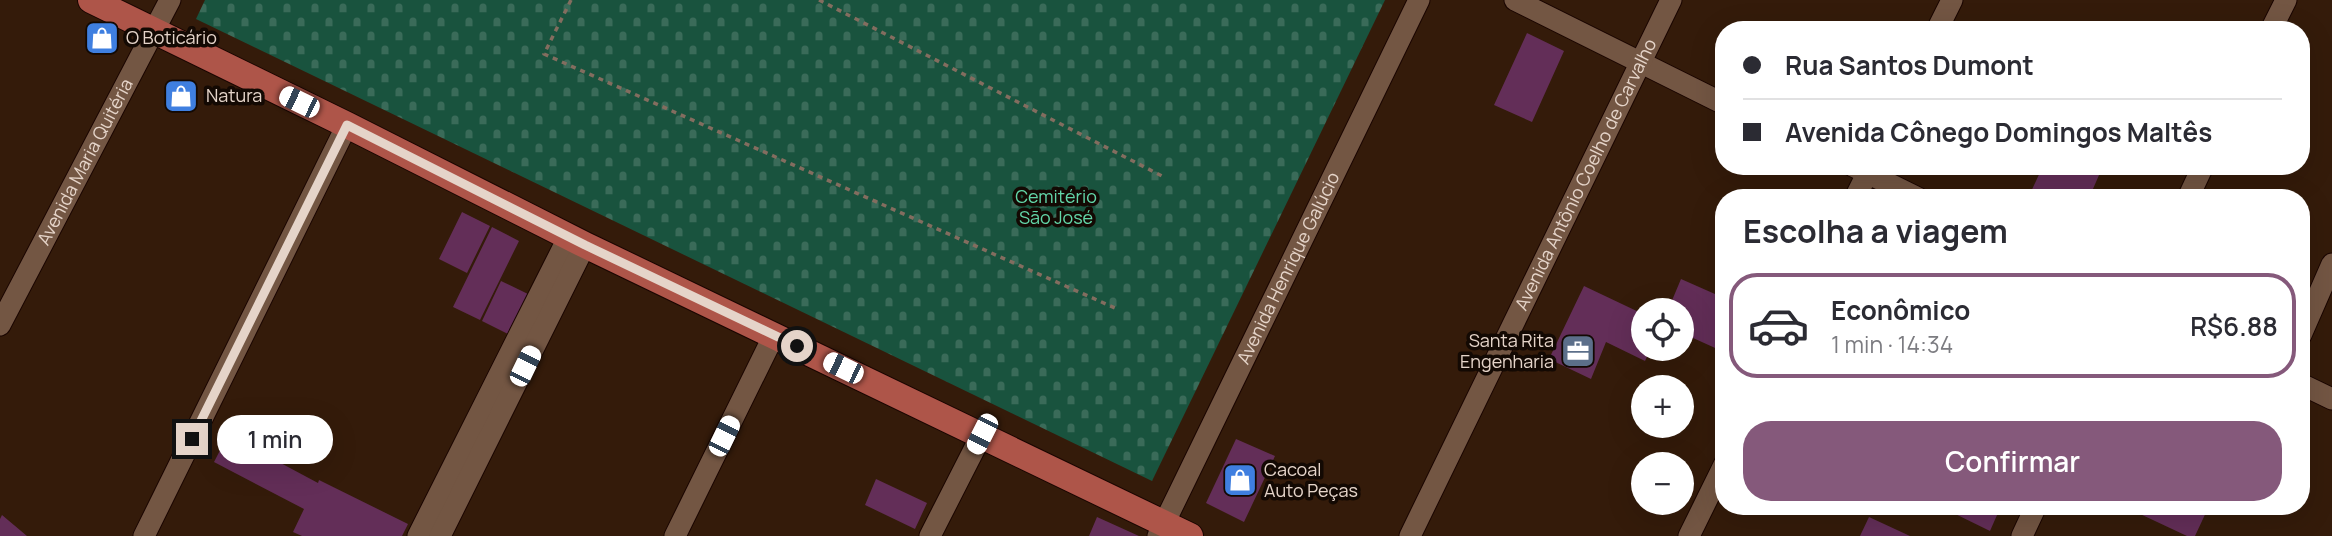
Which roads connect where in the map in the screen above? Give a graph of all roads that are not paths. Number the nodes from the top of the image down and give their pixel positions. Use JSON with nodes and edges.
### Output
{"nodes":[{"id":1,"x":91,"y":0,"type":"edge"},
{"id":2,"x":170,"y":0,"type":"edge"},
{"id":3,"x":1419,"y":0,"type":"edge"},
{"id":4,"x":1515,"y":0,"type":"edge"},
{"id":5,"x":1671,"y":0,"type":"edge"},
{"id":6,"x":1952,"y":0,"type":"edge"},
{"id":7,"x":2286,"y":0,"type":"edge"},
{"id":8,"x":1942,"y":21,"type":"edge"},
{"id":9,"x":2276,"y":21,"type":"edge"},
{"id":10,"x":155,"y":31,"type":"junction"},
{"id":11,"x":1640,"y":63,"type":"junction"},
{"id":12,"x":1715,"y":100,"type":"edge"},
{"id":13,"x":347,"y":125,"type":"junction"},
{"id":14,"x":1875,"y":175,"type":"edge"},
{"id":15,"x":1901,"y":189,"type":"edge"},
{"id":16,"x":577,"y":240,"type":"junction"},
{"id":17,"x":2332,"y":264,"type":"edge"},
{"id":18,"x":2310,"y":314,"type":"edge"},
{"id":19,"x":0,"y":325,"type":"edge"},
{"id":20,"x":774,"y":335,"type":"junction"},
{"id":21,"x":2310,"y":388,"type":"edge"},
{"id":22,"x":2332,"y":399,"type":"edge"},
{"id":23,"x":982,"y":434,"type":"junction"},
{"id":24,"x":1715,"y":483,"type":"edge"},
{"id":25,"x":2032,"y":515,"type":"edge"},
{"id":26,"x":1161,"y":530,"type":"edge"},
{"id":27,"x":144,"y":536,"type":"edge"},
{"id":28,"x":418,"y":536,"type":"edge"},
{"id":29,"x":440,"y":536,"type":"edge"},
{"id":30,"x":675,"y":536,"type":"edge"},
{"id":31,"x":930,"y":536,"type":"edge"},
{"id":32,"x":1190,"y":536,"type":"edge"},
{"id":33,"x":1410,"y":536,"type":"edge"},
{"id":34,"x":1689,"y":536,"type":"edge"},
{"id":35,"x":2022,"y":536,"type":"edge"}],
"edges":[{"from":1,"to":10,"type":"main road"},
{"from":2,"to":10,"type":"street","name":"Avenida Maria Quitéria"},
{"from":3,"to":26,"type":"street","name":"Avenida Henrique Galúcio"},
{"from":4,"to":11,"type":"street"},
{"from":5,"to":11,"type":"street","name":"Avenida Antônio Coelho de Carvalho"},
{"from":6,"to":8,"type":"street"},
{"from":7,"to":9,"type":"street"},
{"from":10,"to":13,"type":"main road"},
{"from":10,"to":19,"type":"street","name":"Avenida Maria Quitéria"},
{"from":11,"to":12,"type":"street"},
{"from":11,"to":33,"type":"street","name":"Avenida Antônio Coelho de Carvalho"},
{"from":13,"to":16,"type":"main road"},
{"from":13,"to":27,"type":"street"},
{"from":14,"to":15,"type":"street"},
{"from":16,"to":20,"type":"main road"},
{"from":16,"to":28,"type":"street"},
{"from":16,"to":29,"type":"street"},
{"from":17,"to":18,"type":"street"},
{"from":20,"to":23,"type":"main road"},
{"from":20,"to":30,"type":"street"},
{"from":21,"to":22,"type":"street"},
{"from":23,"to":26,"type":"main road"},
{"from":23,"to":31,"type":"street"},
{"from":24,"to":34,"type":"street"},
{"from":25,"to":35,"type":"street"},
{"from":26,"to":32,"type":"main road"}]}
